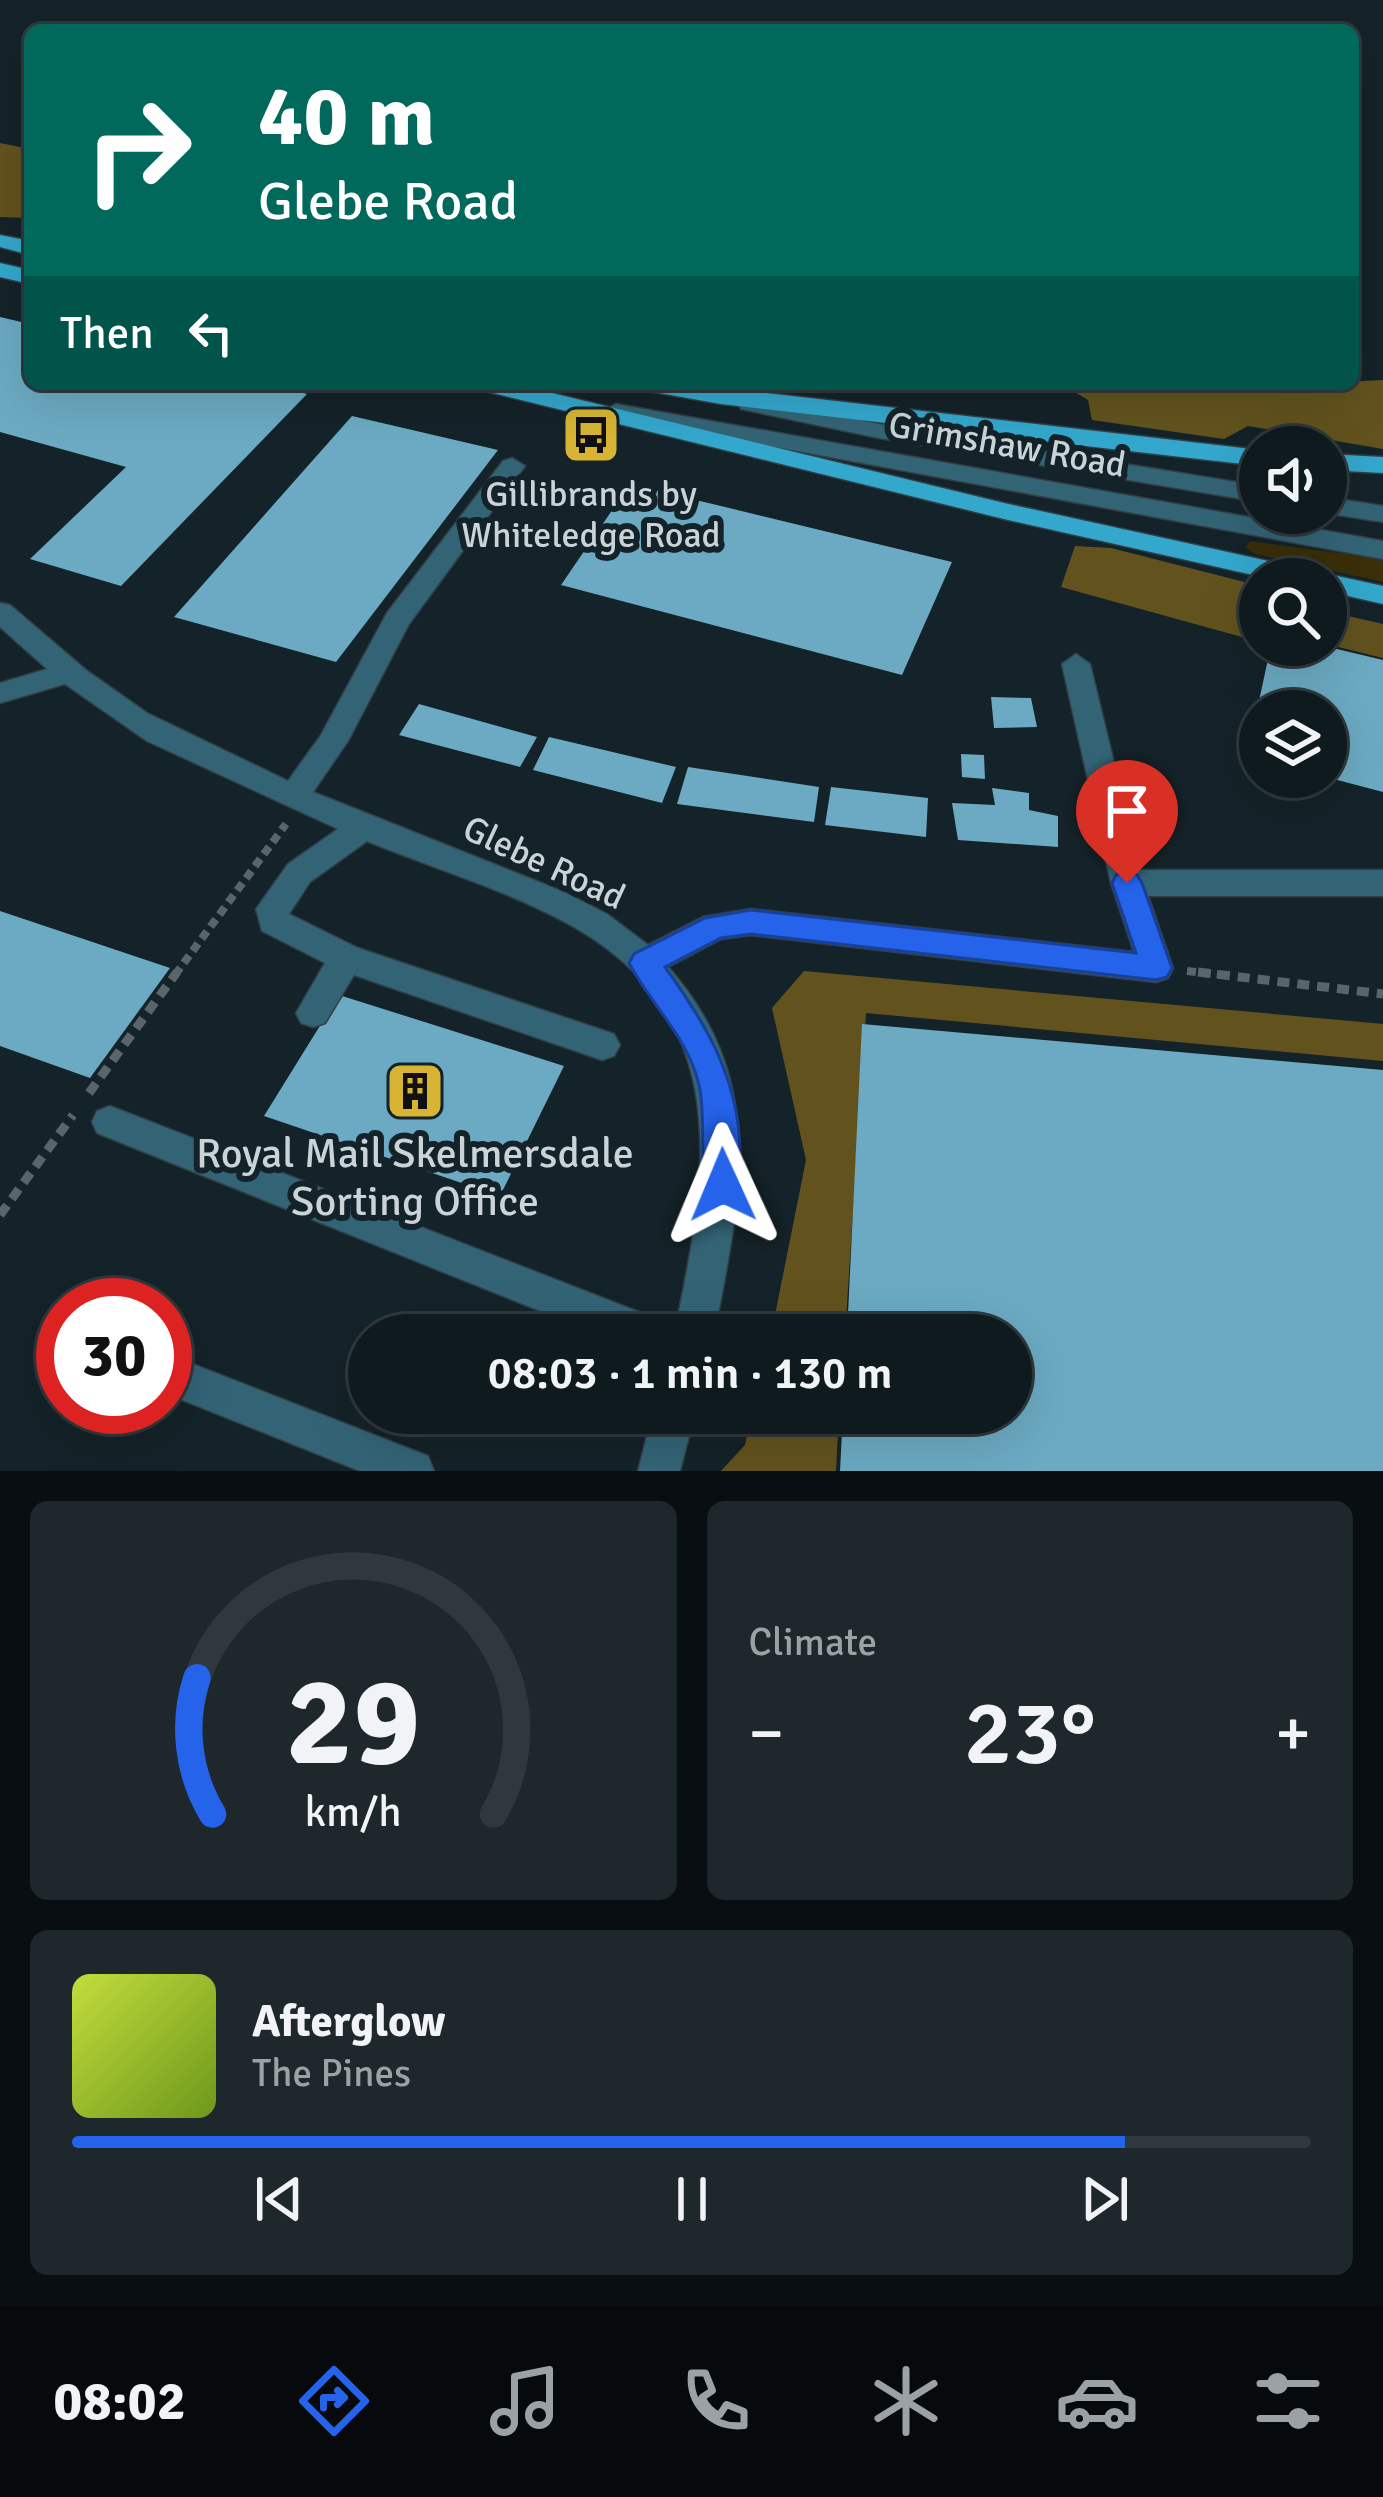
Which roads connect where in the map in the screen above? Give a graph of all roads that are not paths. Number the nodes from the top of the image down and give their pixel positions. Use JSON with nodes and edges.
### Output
{"nodes":[{"id":1,"x":512,"y":390,"type":"edge"},
{"id":2,"x":679,"y":390,"type":"edge"},
{"id":3,"x":547,"y":398,"type":"junction"},
{"id":4,"x":721,"y":398,"type":"junction"},
{"id":5,"x":1239,"y":456,"type":"edge"},
{"id":6,"x":1347,"y":463,"type":"edge"},
{"id":7,"x":1383,"y":465,"type":"edge"},
{"id":8,"x":512,"y":466,"type":"dead end"},
{"id":9,"x":1239,"y":491,"type":"edge"},
{"id":10,"x":1347,"y":508,"type":"edge"},
{"id":11,"x":1383,"y":514,"type":"edge"},
{"id":12,"x":1383,"y":550,"type":"edge"},
{"id":13,"x":1239,"y":563,"type":"edge"},
{"id":14,"x":1347,"y":587,"type":"edge"},
{"id":15,"x":1383,"y":595,"type":"edge"},
{"id":16,"x":0,"y":612,"type":"edge"},
{"id":17,"x":1076,"y":664,"type":"dead end"},
{"id":18,"x":70,"y":672,"type":"junction"},
{"id":19,"x":0,"y":693,"type":"edge"},
{"id":20,"x":297,"y":800,"type":"junction"},
{"id":21,"x":363,"y":827,"type":"junction"},
{"id":22,"x":1127,"y":883,"type":"junction"},
{"id":23,"x":1383,"y":883,"type":"edge"},
{"id":24,"x":346,"y":958,"type":"junction"},
{"id":25,"x":645,"y":963,"type":"junction"},
{"id":26,"x":313,"y":1013,"type":"dead end"},
{"id":27,"x":602,"y":1045,"type":"dead end"},
{"id":28,"x":110,"y":1122,"type":"dead end"},
{"id":29,"x":595,"y":1314,"type":"edge"},
{"id":30,"x":698,"y":1314,"type":"edge"},
{"id":31,"x":192,"y":1384,"type":"edge"},
{"id":32,"x":669,"y":1434,"type":"edge"},
{"id":33,"x":412,"y":1471,"type":"edge"},
{"id":34,"x":659,"y":1471,"type":"edge"}],
"edges":[{"from":1,"to":3,"type":"main road","name":"Grimshaw Road"},
{"from":2,"to":4,"type":"main road","name":"Grimshaw Road"},
{"from":3,"to":12,"type":"street","name":"Grimshaw Road"},
{"from":3,"to":13,"type":"main road","name":"Grimshaw Road"},
{"from":4,"to":5,"type":"main road","name":"Grimshaw Road"},
{"from":4,"to":9,"type":"street","name":"Grimshaw Road"},
{"from":6,"to":7,"type":"main road"},
{"from":8,"to":20,"type":"street"},
{"from":10,"to":11,"type":"street"},
{"from":14,"to":15,"type":"main road"},
{"from":16,"to":18,"type":"street","name":"Glebe Road"},
{"from":17,"to":22,"type":"street"},
{"from":18,"to":19,"type":"street"},
{"from":18,"to":20,"type":"street","name":"Glebe Road"},
{"from":20,"to":21,"type":"street","name":"Glebe Road"},
{"from":21,"to":24,"type":"street"},
{"from":21,"to":25,"type":"street","name":"Glebe Road"},
{"from":22,"to":23,"type":"street"},
{"from":22,"to":25,"type":"street","name":"Glebe Road"},
{"from":24,"to":26,"type":"street"},
{"from":24,"to":27,"type":"street"},
{"from":25,"to":30,"type":"street"},
{"from":28,"to":29,"type":"street"},
{"from":31,"to":33,"type":"street"},
{"from":32,"to":34,"type":"street"}]}
